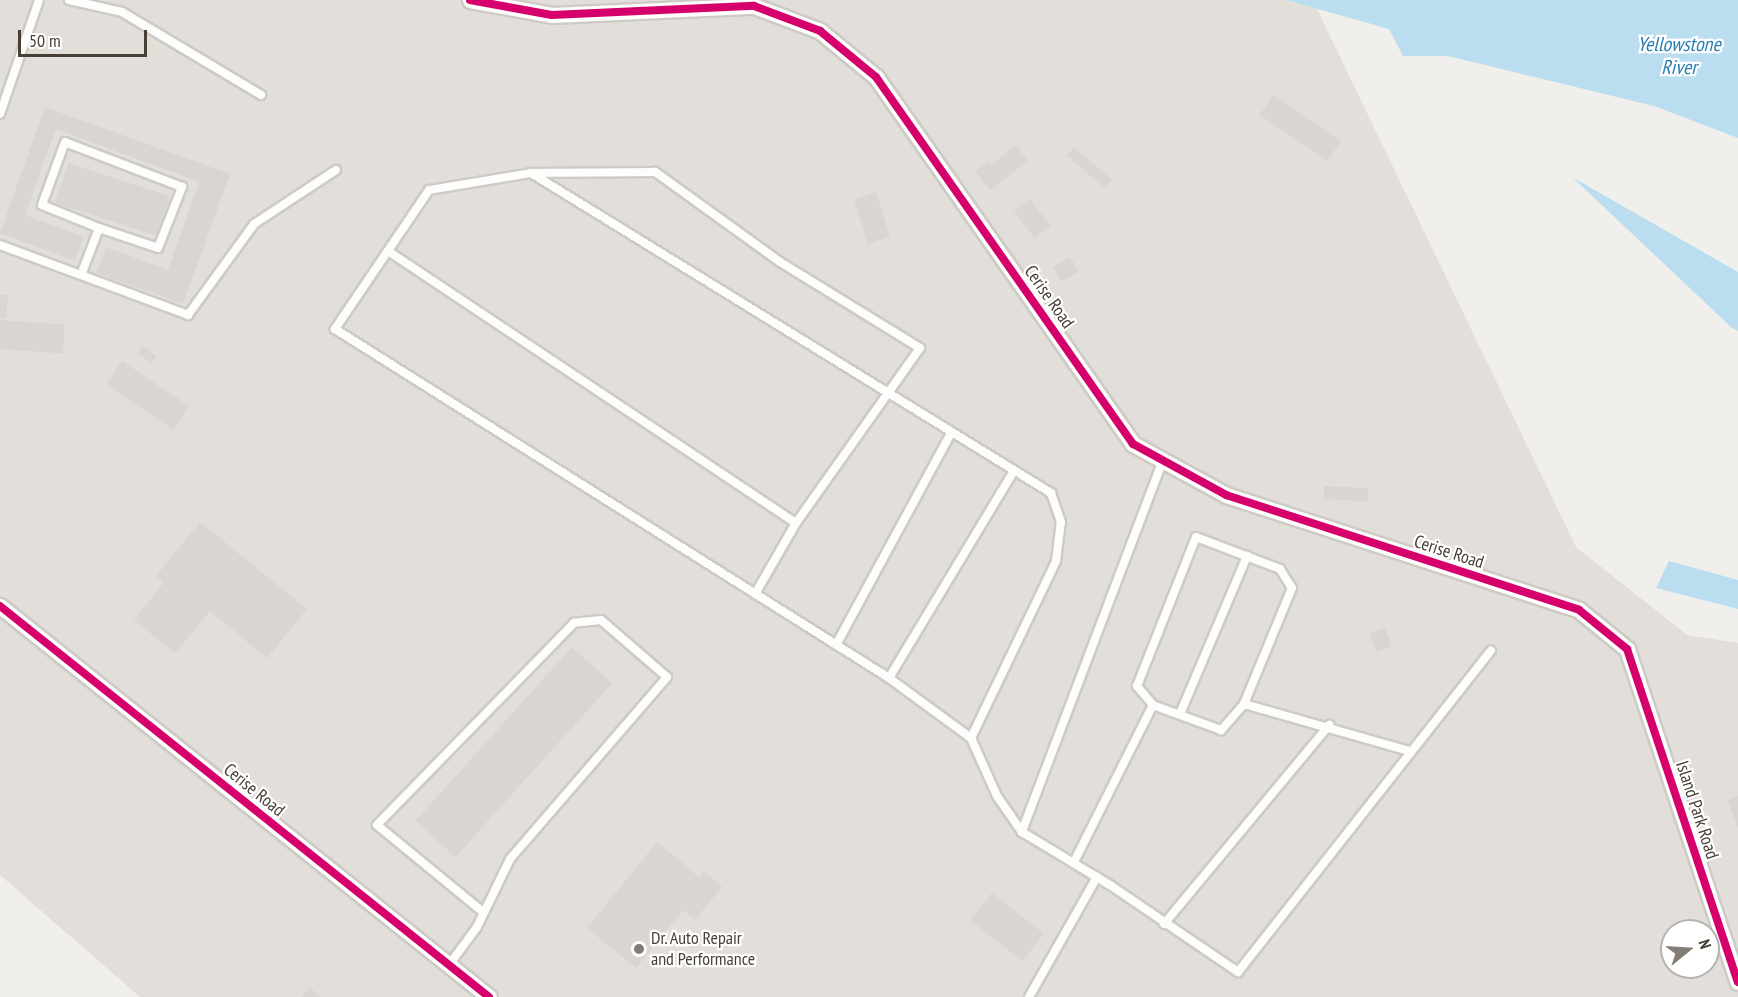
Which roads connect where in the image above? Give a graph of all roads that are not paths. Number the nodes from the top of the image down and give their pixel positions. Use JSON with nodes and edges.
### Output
{"nodes":[{"id":1,"x":39,"y":0,"type":"edge"},
{"id":2,"x":69,"y":0,"type":"edge"},
{"id":3,"x":470,"y":0,"type":"edge"},
{"id":4,"x":261,"y":95,"type":"dead end"},
{"id":5,"x":0,"y":114,"type":"edge"},
{"id":6,"x":336,"y":170,"type":"dead end"},
{"id":7,"x":531,"y":173,"type":"junction"},
{"id":8,"x":99,"y":228,"type":"junction"},
{"id":9,"x":0,"y":245,"type":"edge"},
{"id":10,"x":387,"y":251,"type":"junction"},
{"id":11,"x":81,"y":275,"type":"junction"},
{"id":12,"x":886,"y":394,"type":"junction"},
{"id":13,"x":951,"y":434,"type":"junction"},
{"id":14,"x":1163,"y":460,"type":"junction"},
{"id":15,"x":1014,"y":471,"type":"junction"},
{"id":16,"x":796,"y":523,"type":"junction"},
{"id":17,"x":1247,"y":556,"type":"junction"},
{"id":18,"x":755,"y":594,"type":"junction"},
{"id":19,"x":0,"y":606,"type":"edge"},
{"id":20,"x":837,"y":645,"type":"junction"},
{"id":21,"x":1627,"y":649,"type":"joint"},
{"id":22,"x":1491,"y":651,"type":"dead end"},
{"id":23,"x":890,"y":678,"type":"junction"},
{"id":24,"x":1244,"y":704,"type":"junction"},
{"id":25,"x":1153,"y":705,"type":"junction"},
{"id":26,"x":1180,"y":714,"type":"junction"},
{"id":27,"x":1329,"y":725,"type":"junction"},
{"id":28,"x":971,"y":738,"type":"junction"},
{"id":29,"x":1409,"y":751,"type":"junction"},
{"id":30,"x":1022,"y":832,"type":"junction"},
{"id":31,"x":1074,"y":862,"type":"junction"},
{"id":32,"x":1097,"y":877,"type":"junction"},
{"id":33,"x":483,"y":912,"type":"junction"},
{"id":34,"x":1164,"y":924,"type":"junction"},
{"id":35,"x":449,"y":965,"type":"junction"},
{"id":36,"x":1738,"y":981,"type":"edge"},
{"id":37,"x":489,"y":997,"type":"edge"},
{"id":38,"x":1029,"y":997,"type":"edge"}],
"edges":[{"from":1,"to":5,"type":"lane"},
{"from":2,"to":4,"type":"lane"},
{"from":3,"to":14,"type":"street","name":"Cerise Road"},
{"from":6,"to":11,"type":"lane"},
{"from":7,"to":10,"type":"lane"},
{"from":7,"to":12,"type":"lane"},
{"from":7,"to":12,"type":"lane"},
{"from":8,"to":8,"type":"lane"},
{"from":8,"to":11,"type":"lane"},
{"from":9,"to":11,"type":"lane"},
{"from":10,"to":16,"type":"lane"},
{"from":10,"to":18,"type":"lane"},
{"from":12,"to":13,"type":"lane"},
{"from":12,"to":16,"type":"lane"},
{"from":13,"to":15,"type":"lane"},
{"from":13,"to":20,"type":"lane"},
{"from":14,"to":21,"type":"street","name":"Cerise Road"},
{"from":14,"to":30,"type":"lane"},
{"from":15,"to":23,"type":"lane"},
{"from":15,"to":28,"type":"lane"},
{"from":16,"to":18,"type":"lane"},
{"from":17,"to":24,"type":"lane"},
{"from":17,"to":25,"type":"lane"},
{"from":17,"to":26,"type":"lane"},
{"from":18,"to":20,"type":"lane"},
{"from":19,"to":35,"type":"street","name":"Cerise Road"},
{"from":20,"to":23,"type":"lane"},
{"from":21,"to":36,"type":"street","name":"Island Park Road"},
{"from":22,"to":29,"type":"lane"},
{"from":23,"to":28,"type":"lane"},
{"from":24,"to":26,"type":"lane"},
{"from":24,"to":27,"type":"lane"},
{"from":25,"to":26,"type":"lane"},
{"from":25,"to":31,"type":"lane"},
{"from":27,"to":29,"type":"lane"},
{"from":27,"to":34,"type":"lane"},
{"from":28,"to":30,"type":"lane"},
{"from":29,"to":34,"type":"lane"},
{"from":30,"to":31,"type":"lane"},
{"from":31,"to":32,"type":"lane"},
{"from":32,"to":34,"type":"lane"},
{"from":32,"to":38,"type":"lane"},
{"from":33,"to":33,"type":"lane"},
{"from":33,"to":35,"type":"lane"},
{"from":35,"to":37,"type":"street","name":"Cerise Road"}]}
